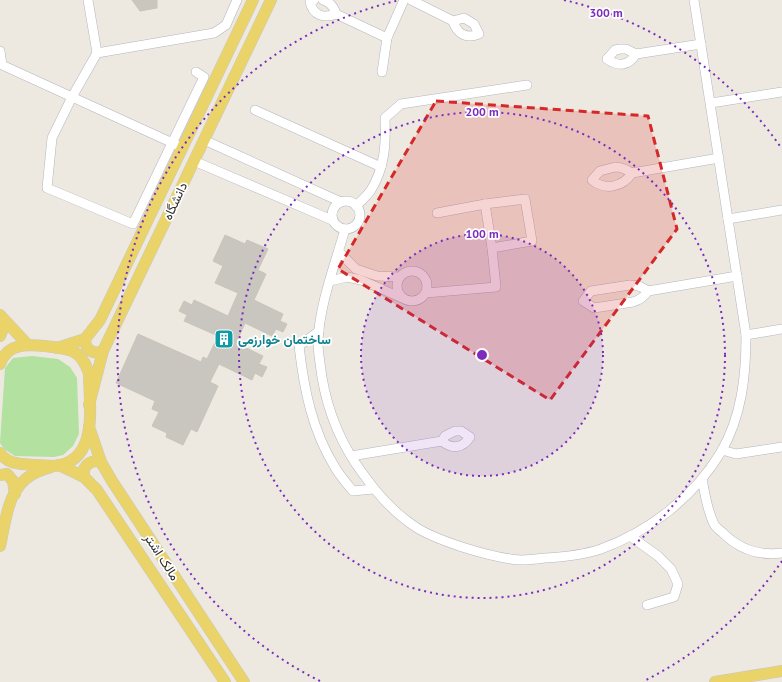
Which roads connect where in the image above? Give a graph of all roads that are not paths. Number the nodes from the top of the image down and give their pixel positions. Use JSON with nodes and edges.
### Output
{"nodes":[{"id":1,"x":88,"y":0,"type":"edge"},
{"id":2,"x":237,"y":0,"type":"edge"},
{"id":3,"x":253,"y":0,"type":"edge"},
{"id":4,"x":270,"y":0,"type":"edge"},
{"id":5,"x":314,"y":0,"type":"edge"},
{"id":6,"x":323,"y":0,"type":"edge"},
{"id":7,"x":404,"y":0,"type":"edge"},
{"id":8,"x":411,"y":0,"type":"edge"},
{"id":9,"x":694,"y":0,"type":"edge"},
{"id":10,"x":336,"y":14,"type":"junction"},
{"id":11,"x":453,"y":21,"type":"dead end"},
{"id":12,"x":387,"y":38,"type":"junction"},
{"id":13,"x":701,"y":44,"type":"junction"},
{"id":14,"x":0,"y":50,"type":"edge"},
{"id":15,"x":97,"y":53,"type":"junction"},
{"id":16,"x":636,"y":54,"type":"dead end"},
{"id":17,"x":196,"y":72,"type":"dead end"},
{"id":18,"x":382,"y":72,"type":"dead end"},
{"id":19,"x":527,"y":85,"type":"dead end"},
{"id":20,"x":782,"y":92,"type":"edge"},
{"id":21,"x":72,"y":97,"type":"junction"},
{"id":22,"x":711,"y":103,"type":"junction"},
{"id":23,"x":255,"y":110,"type":"dead end"},
{"id":24,"x":204,"y":140,"type":"junction"},
{"id":25,"x":172,"y":143,"type":"junction"},
{"id":26,"x":182,"y":148,"type":"junction"},
{"id":27,"x":719,"y":158,"type":"junction"},
{"id":28,"x":194,"y":161,"type":"junction"},
{"id":29,"x":381,"y":167,"type":"junction"},
{"id":30,"x":632,"y":173,"type":"dead end"},
{"id":31,"x":341,"y":202,"type":"junction"},
{"id":32,"x":485,"y":204,"type":"junction"},
{"id":33,"x":356,"y":206,"type":"junction"},
{"id":34,"x":782,"y":210,"type":"edge"},
{"id":35,"x":437,"y":213,"type":"dead end"},
{"id":36,"x":728,"y":219,"type":"junction"},
{"id":37,"x":332,"y":220,"type":"junction"},
{"id":38,"x":345,"y":229,"type":"junction"},
{"id":39,"x":492,"y":248,"type":"junction"},
{"id":40,"x":339,"y":252,"type":"junction"},
{"id":41,"x":737,"y":276,"type":"junction"},
{"id":42,"x":399,"y":277,"type":"junction"},
{"id":43,"x":330,"y":281,"type":"junction"},
{"id":44,"x":648,"y":291,"type":"junction"},
{"id":45,"x":426,"y":293,"type":"junction"},
{"id":46,"x":404,"y":299,"type":"junction"},
{"id":47,"x":2,"y":317,"type":"edge"},
{"id":48,"x":782,"y":329,"type":"edge"},
{"id":49,"x":319,"y":331,"type":"junction"},
{"id":50,"x":746,"y":335,"type":"junction"},
{"id":51,"x":0,"y":336,"type":"edge"},
{"id":52,"x":85,"y":339,"type":"junction"},
{"id":53,"x":28,"y":345,"type":"junction"},
{"id":54,"x":57,"y":348,"type":"junction"},
{"id":55,"x":103,"y":351,"type":"junction"},
{"id":56,"x":0,"y":364,"type":"edge"},
{"id":57,"x":89,"y":405,"type":"junction"},
{"id":58,"x":89,"y":427,"type":"junction"},
{"id":59,"x":442,"y":441,"type":"dead end"},
{"id":60,"x":782,"y":447,"type":"edge"},
{"id":61,"x":722,"y":450,"type":"junction"},
{"id":62,"x":0,"y":453,"type":"edge"},
{"id":63,"x":351,"y":456,"type":"junction"},
{"id":64,"x":101,"y":462,"type":"junction"},
{"id":65,"x":57,"y":465,"type":"junction"},
{"id":66,"x":0,"y":475,"type":"edge"},
{"id":67,"x":84,"y":477,"type":"junction"},
{"id":68,"x":702,"y":480,"type":"junction"},
{"id":69,"x":373,"y":489,"type":"junction"},
{"id":70,"x":15,"y":494,"type":"junction"},
{"id":71,"x":630,"y":536,"type":"junction"},
{"id":72,"x":0,"y":546,"type":"edge"},
{"id":73,"x":782,"y":553,"type":"edge"},
{"id":74,"x":647,"y":605,"type":"dead end"},
{"id":75,"x":782,"y":671,"type":"edge"},
{"id":76,"x":225,"y":682,"type":"edge"},
{"id":77,"x":244,"y":682,"type":"edge"},
{"id":78,"x":715,"y":682,"type":"edge"}],
"edges":[{"from":1,"to":15,"type":"lane"},
{"from":2,"to":15,"type":"lane"},
{"from":3,"to":26,"type":"main road","name":"دانشگاه"},
{"from":4,"to":24,"type":"main road","name":"دانشگاه"},
{"from":5,"to":10,"type":"lane"},
{"from":6,"to":10,"type":"lane"},
{"from":7,"to":12,"type":"lane"},
{"from":8,"to":11,"type":"lane"},
{"from":9,"to":13,"type":"lane"},
{"from":10,"to":12,"type":"lane"},
{"from":12,"to":18,"type":"lane"},
{"from":13,"to":16,"type":"lane"},
{"from":13,"to":22,"type":"lane"},
{"from":14,"to":21,"type":"lane"},
{"from":15,"to":21,"type":"lane"},
{"from":17,"to":25,"type":"lane"},
{"from":19,"to":29,"type":"lane"},
{"from":20,"to":22,"type":"lane"},
{"from":21,"to":25,"type":"lane"},
{"from":21,"to":25,"type":"lane"},
{"from":22,"to":27,"type":"lane"},
{"from":23,"to":29,"type":"lane"},
{"from":24,"to":28,"type":"main road","name":"دانشگاه"},
{"from":24,"to":31,"type":"lane"},
{"from":25,"to":26,"type":"lane"},
{"from":26,"to":52,"type":"main road","name":"دانشگاه"},
{"from":27,"to":30,"type":"lane"},
{"from":27,"to":36,"type":"lane"},
{"from":28,"to":37,"type":"lane"},
{"from":28,"to":55,"type":"main road","name":"دانشگاه"},
{"from":29,"to":33,"type":"lane"},
{"from":31,"to":33,"type":"lane"},
{"from":31,"to":37,"type":"lane"},
{"from":32,"to":35,"type":"lane"},
{"from":32,"to":39,"type":"lane"},
{"from":32,"to":39,"type":"lane"},
{"from":33,"to":38,"type":"lane"},
{"from":34,"to":36,"type":"lane"},
{"from":36,"to":41,"type":"lane"},
{"from":37,"to":38,"type":"lane"},
{"from":38,"to":40,"type":"lane"},
{"from":39,"to":45,"type":"lane"},
{"from":40,"to":42,"type":"lane"},
{"from":40,"to":43,"type":"lane"},
{"from":41,"to":44,"type":"lane"},
{"from":41,"to":50,"type":"lane"},
{"from":42,"to":45,"type":"lane"},
{"from":42,"to":46,"type":"lane"},
{"from":43,"to":46,"type":"lane"},
{"from":43,"to":49,"type":"lane"},
{"from":44,"to":44,"type":"lane"},
{"from":45,"to":46,"type":"lane"},
{"from":47,"to":51,"type":"main road"},
{"from":47,"to":53,"type":"main road"},
{"from":48,"to":50,"type":"lane"},
{"from":49,"to":63,"type":"lane"},
{"from":49,"to":69,"type":"lane"},
{"from":50,"to":61,"type":"lane"},
{"from":52,"to":54,"type":"main road"},
{"from":52,"to":55,"type":"main road"},
{"from":53,"to":54,"type":"main road"},
{"from":53,"to":56,"type":"main road"},
{"from":54,"to":57,"type":"main road"},
{"from":55,"to":57,"type":"main road","name":"دانشگاه"},
{"from":57,"to":58,"type":"main road"},
{"from":58,"to":64,"type":"main road","name":"مالک اشتر"},
{"from":58,"to":65,"type":"main road"},
{"from":59,"to":63,"type":"lane"},
{"from":60,"to":61,"type":"lane"},
{"from":61,"to":68,"type":"lane"},
{"from":62,"to":65,"type":"main road"},
{"from":63,"to":69,"type":"lane"},
{"from":64,"to":67,"type":"main road"},
{"from":64,"to":77,"type":"main road","name":"مالک اشتر"},
{"from":65,"to":67,"type":"main road","name":"مالک اشتر"},
{"from":65,"to":70,"type":"main road"},
{"from":66,"to":70,"type":"main road"},
{"from":67,"to":76,"type":"main road","name":"مالک اشتر"},
{"from":68,"to":71,"type":"lane"},
{"from":68,"to":73,"type":"lane"},
{"from":69,"to":71,"type":"lane"},
{"from":70,"to":72,"type":"main road"},
{"from":71,"to":74,"type":"lane"},
{"from":75,"to":78,"type":"main road"}]}
